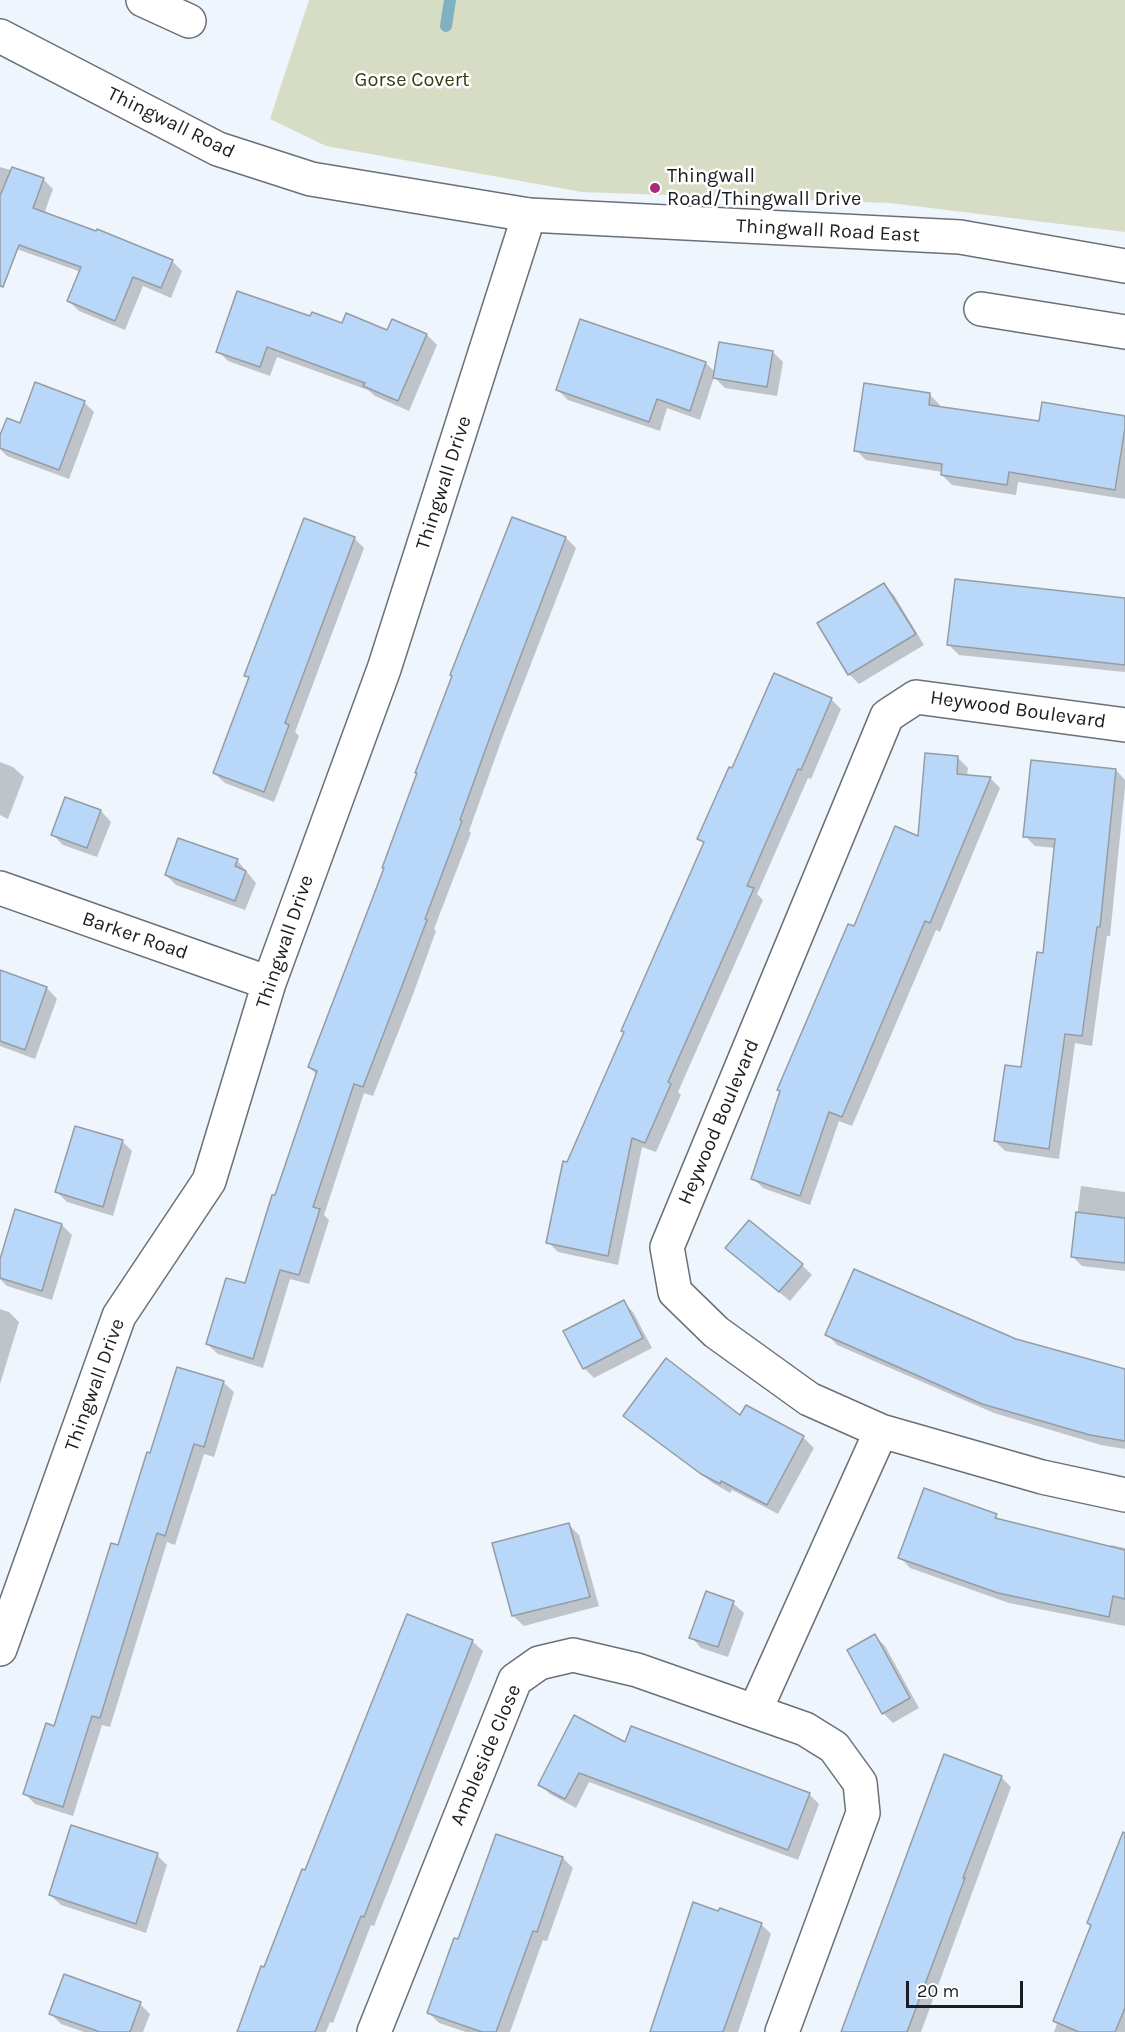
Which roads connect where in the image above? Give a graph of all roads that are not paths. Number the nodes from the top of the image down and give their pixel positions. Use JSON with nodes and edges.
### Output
{"nodes":[{"id":1,"x":143,"y":0,"type":"edge"},
{"id":2,"x":189,"y":21,"type":"dead end"},
{"id":3,"x":0,"y":36,"type":"edge"},
{"id":4,"x":529,"y":215,"type":"junction"},
{"id":5,"x":1125,"y":266,"type":"edge"},
{"id":6,"x":981,"y":309,"type":"dead end"},
{"id":7,"x":1125,"y":332,"type":"edge"},
{"id":8,"x":1125,"y":725,"type":"edge"},
{"id":9,"x":0,"y":888,"type":"edge"},
{"id":10,"x":269,"y":983,"type":"junction"},
{"id":11,"x":881,"y":1431,"type":"junction"},
{"id":12,"x":1125,"y":1495,"type":"edge"},
{"id":13,"x":0,"y":1649,"type":"edge"},
{"id":14,"x":755,"y":1711,"type":"junction"},
{"id":15,"x":374,"y":2032,"type":"edge"},
{"id":16,"x":782,"y":2032,"type":"edge"}],
"edges":[{"from":1,"to":2,"type":"street"},
{"from":3,"to":4,"type":"street","name":"Thingwall Road"},
{"from":4,"to":5,"type":"street","name":"Thingwall Road East"},
{"from":4,"to":10,"type":"street","name":"Thingwall Drive"},
{"from":6,"to":7,"type":"street"},
{"from":8,"to":11,"type":"street","name":"Heywood Boulevard"},
{"from":9,"to":10,"type":"street","name":"Barker Road"},
{"from":10,"to":13,"type":"street","name":"Thingwall Drive"},
{"from":11,"to":12,"type":"street","name":"Heywood Boulevard"},
{"from":11,"to":14,"type":"street"},
{"from":14,"to":15,"type":"street","name":"Ambleside Close"},
{"from":14,"to":16,"type":"street","name":"Ambleside Close"}]}
